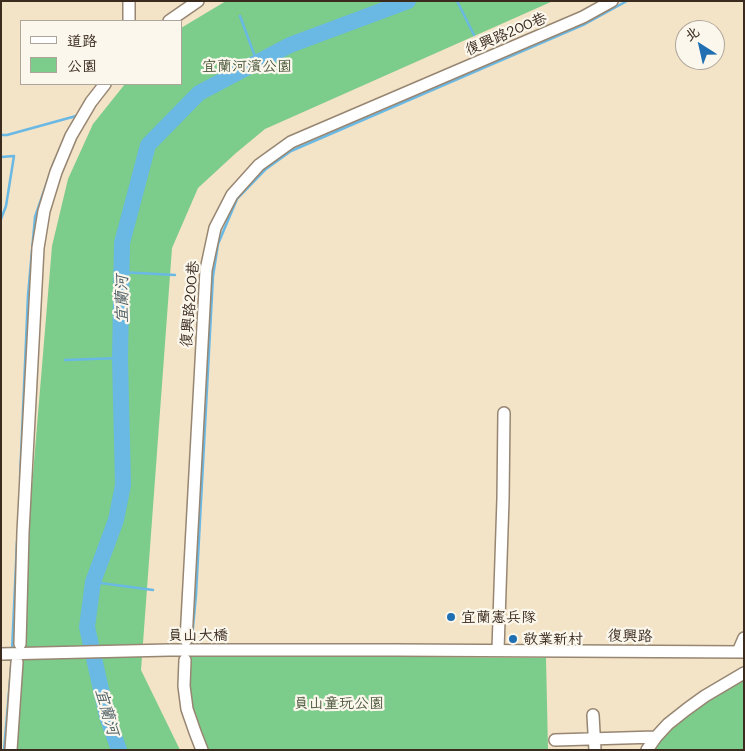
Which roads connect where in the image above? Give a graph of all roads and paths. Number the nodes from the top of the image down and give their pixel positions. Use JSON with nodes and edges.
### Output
{"nodes":[{"id":1,"x":129,"y":1,"type":"edge"},
{"id":2,"x":198,"y":1,"type":"edge"},
{"id":3,"x":612,"y":1,"type":"edge"},
{"id":4,"x":130,"y":20,"type":"edge"},
{"id":5,"x":170,"y":20,"type":"edge"},
{"id":6,"x":104,"y":85,"type":"edge"},
{"id":7,"x":504,"y":413,"type":"dead end"},
{"id":8,"x":744,"y":638,"type":"edge"},
{"id":9,"x":186,"y":640,"type":"dead end"},
{"id":10,"x":20,"y":644,"type":"dead end"},
{"id":11,"x":395,"y":650,"type":"joint"},
{"id":12,"x":498,"y":650,"type":"junction"},
{"id":13,"x":741,"y":652,"type":"edge"},
{"id":14,"x":1,"y":654,"type":"edge"},
{"id":15,"x":185,"y":660,"type":"dead end"},
{"id":16,"x":17,"y":662,"type":"dead end"},
{"id":17,"x":744,"y":673,"type":"edge"},
{"id":18,"x":592,"y":715,"type":"dead end"},
{"id":19,"x":656,"y":737,"type":"junction"},
{"id":20,"x":555,"y":740,"type":"dead end"},
{"id":21,"x":594,"y":744,"type":"edge"},
{"id":22,"x":10,"y":750,"type":"edge"},
{"id":23,"x":202,"y":750,"type":"edge"},
{"id":24,"x":647,"y":750,"type":"edge"}],
"edges":[{"from":1,"to":4,"type":"street"},
{"from":2,"to":5,"type":"street"},
{"from":3,"to":9,"type":"street","name":"復興路200巷"},
{"from":6,"to":10,"type":"street"},
{"from":7,"to":12,"type":"street"},
{"from":8,"to":13,"type":"street"},
{"from":11,"to":12,"type":"street","name":"復興路"},
{"from":11,"to":14,"type":"street","name":"員山大橋"},
{"from":12,"to":13,"type":"street","name":"復興路"},
{"from":15,"to":23,"type":"street"},
{"from":16,"to":22,"type":"street"},
{"from":17,"to":19,"type":"street"},
{"from":18,"to":21,"type":"street"},
{"from":19,"to":21,"type":"street"},
{"from":19,"to":24,"type":"street"},
{"from":20,"to":21,"type":"street"}]}
